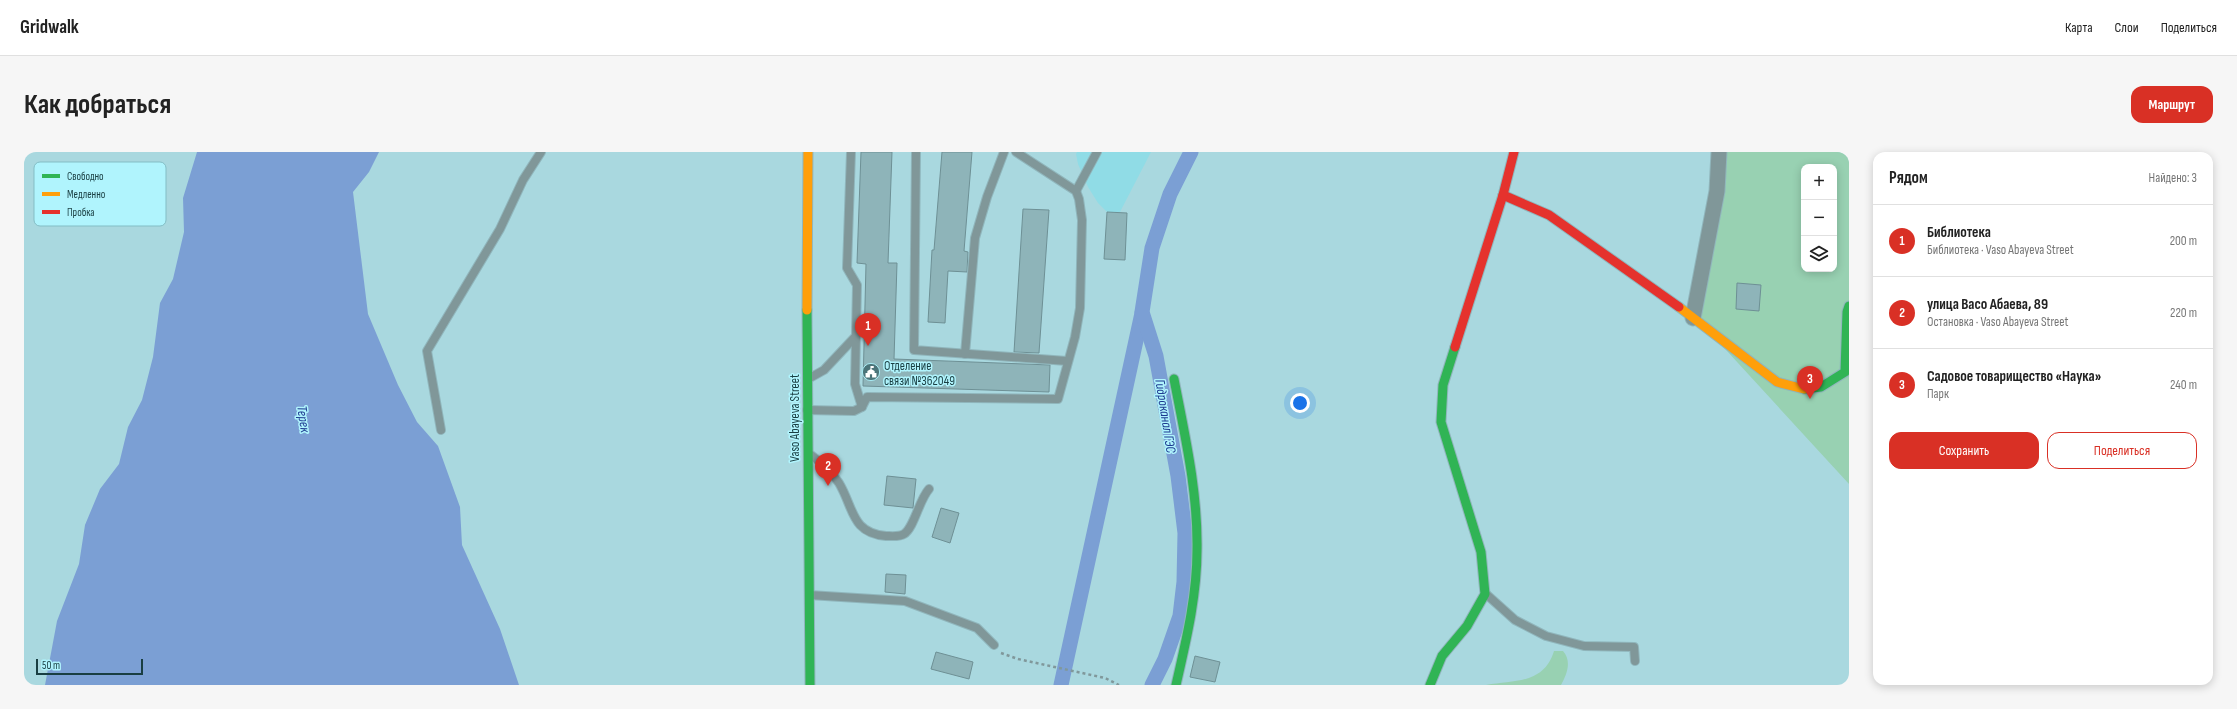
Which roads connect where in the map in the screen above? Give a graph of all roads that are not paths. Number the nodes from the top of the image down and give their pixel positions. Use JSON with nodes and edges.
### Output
{"nodes":[{"id":1,"x":541,"y":152,"type":"edge"},
{"id":2,"x":808,"y":152,"type":"edge"},
{"id":3,"x":852,"y":152,"type":"edge"},
{"id":4,"x":916,"y":152,"type":"edge"},
{"id":5,"x":1004,"y":152,"type":"edge"},
{"id":6,"x":1016,"y":152,"type":"edge"},
{"id":7,"x":1097,"y":152,"type":"edge"},
{"id":8,"x":1514,"y":152,"type":"edge"},
{"id":9,"x":1719,"y":152,"type":"edge"},
{"id":10,"x":1076,"y":191,"type":"junction"},
{"id":11,"x":1503,"y":195,"type":"junction"},
{"id":12,"x":1849,"y":306,"type":"edge"},
{"id":13,"x":1693,"y":318,"type":"junction"},
{"id":14,"x":856,"y":336,"type":"junction"},
{"id":15,"x":965,"y":354,"type":"junction"},
{"id":16,"x":1067,"y":361,"type":"junction"},
{"id":17,"x":808,"y":379,"type":"junction"},
{"id":18,"x":1174,"y":380,"type":"dead end"},
{"id":19,"x":862,"y":407,"type":"junction"},
{"id":20,"x":807,"y":410,"type":"junction"},
{"id":21,"x":441,"y":430,"type":"dead end"},
{"id":22,"x":807,"y":452,"type":"junction"},
{"id":23,"x":929,"y":489,"type":"dead end"},
{"id":24,"x":809,"y":594,"type":"junction"},
{"id":25,"x":1485,"y":594,"type":"junction"},
{"id":26,"x":994,"y":645,"type":"road end"},
{"id":27,"x":1635,"y":661,"type":"dead end"},
{"id":28,"x":810,"y":685,"type":"edge"},
{"id":29,"x":1176,"y":685,"type":"edge"},
{"id":30,"x":1430,"y":685,"type":"edge"}],
"edges":[{"from":1,"to":21,"type":"lane"},
{"from":2,"to":17,"type":"street","name":"Vaso Abayeva Street"},
{"from":3,"to":14,"type":"lane"},
{"from":4,"to":15,"type":"lane"},
{"from":5,"to":15,"type":"lane"},
{"from":6,"to":10,"type":"lane"},
{"from":7,"to":10,"type":"lane"},
{"from":8,"to":11,"type":"street"},
{"from":9,"to":13,"type":"street"},
{"from":10,"to":16,"type":"lane"},
{"from":11,"to":13,"type":"street"},
{"from":11,"to":25,"type":"street"},
{"from":12,"to":13,"type":"street"},
{"from":14,"to":17,"type":"lane"},
{"from":14,"to":19,"type":"lane"},
{"from":15,"to":16,"type":"lane"},
{"from":16,"to":19,"type":"lane"},
{"from":17,"to":20,"type":"street","name":"Vaso Abayeva Street"},
{"from":18,"to":29,"type":"street"},
{"from":19,"to":20,"type":"lane"},
{"from":20,"to":22,"type":"street","name":"Vaso Abayeva Street"},
{"from":22,"to":23,"type":"lane"},
{"from":22,"to":24,"type":"street","name":"Vaso Abayeva Street"},
{"from":24,"to":26,"type":"lane"},
{"from":24,"to":28,"type":"street","name":"Vaso Abayeva Street"},
{"from":25,"to":27,"type":"lane"},
{"from":25,"to":30,"type":"street"}]}
